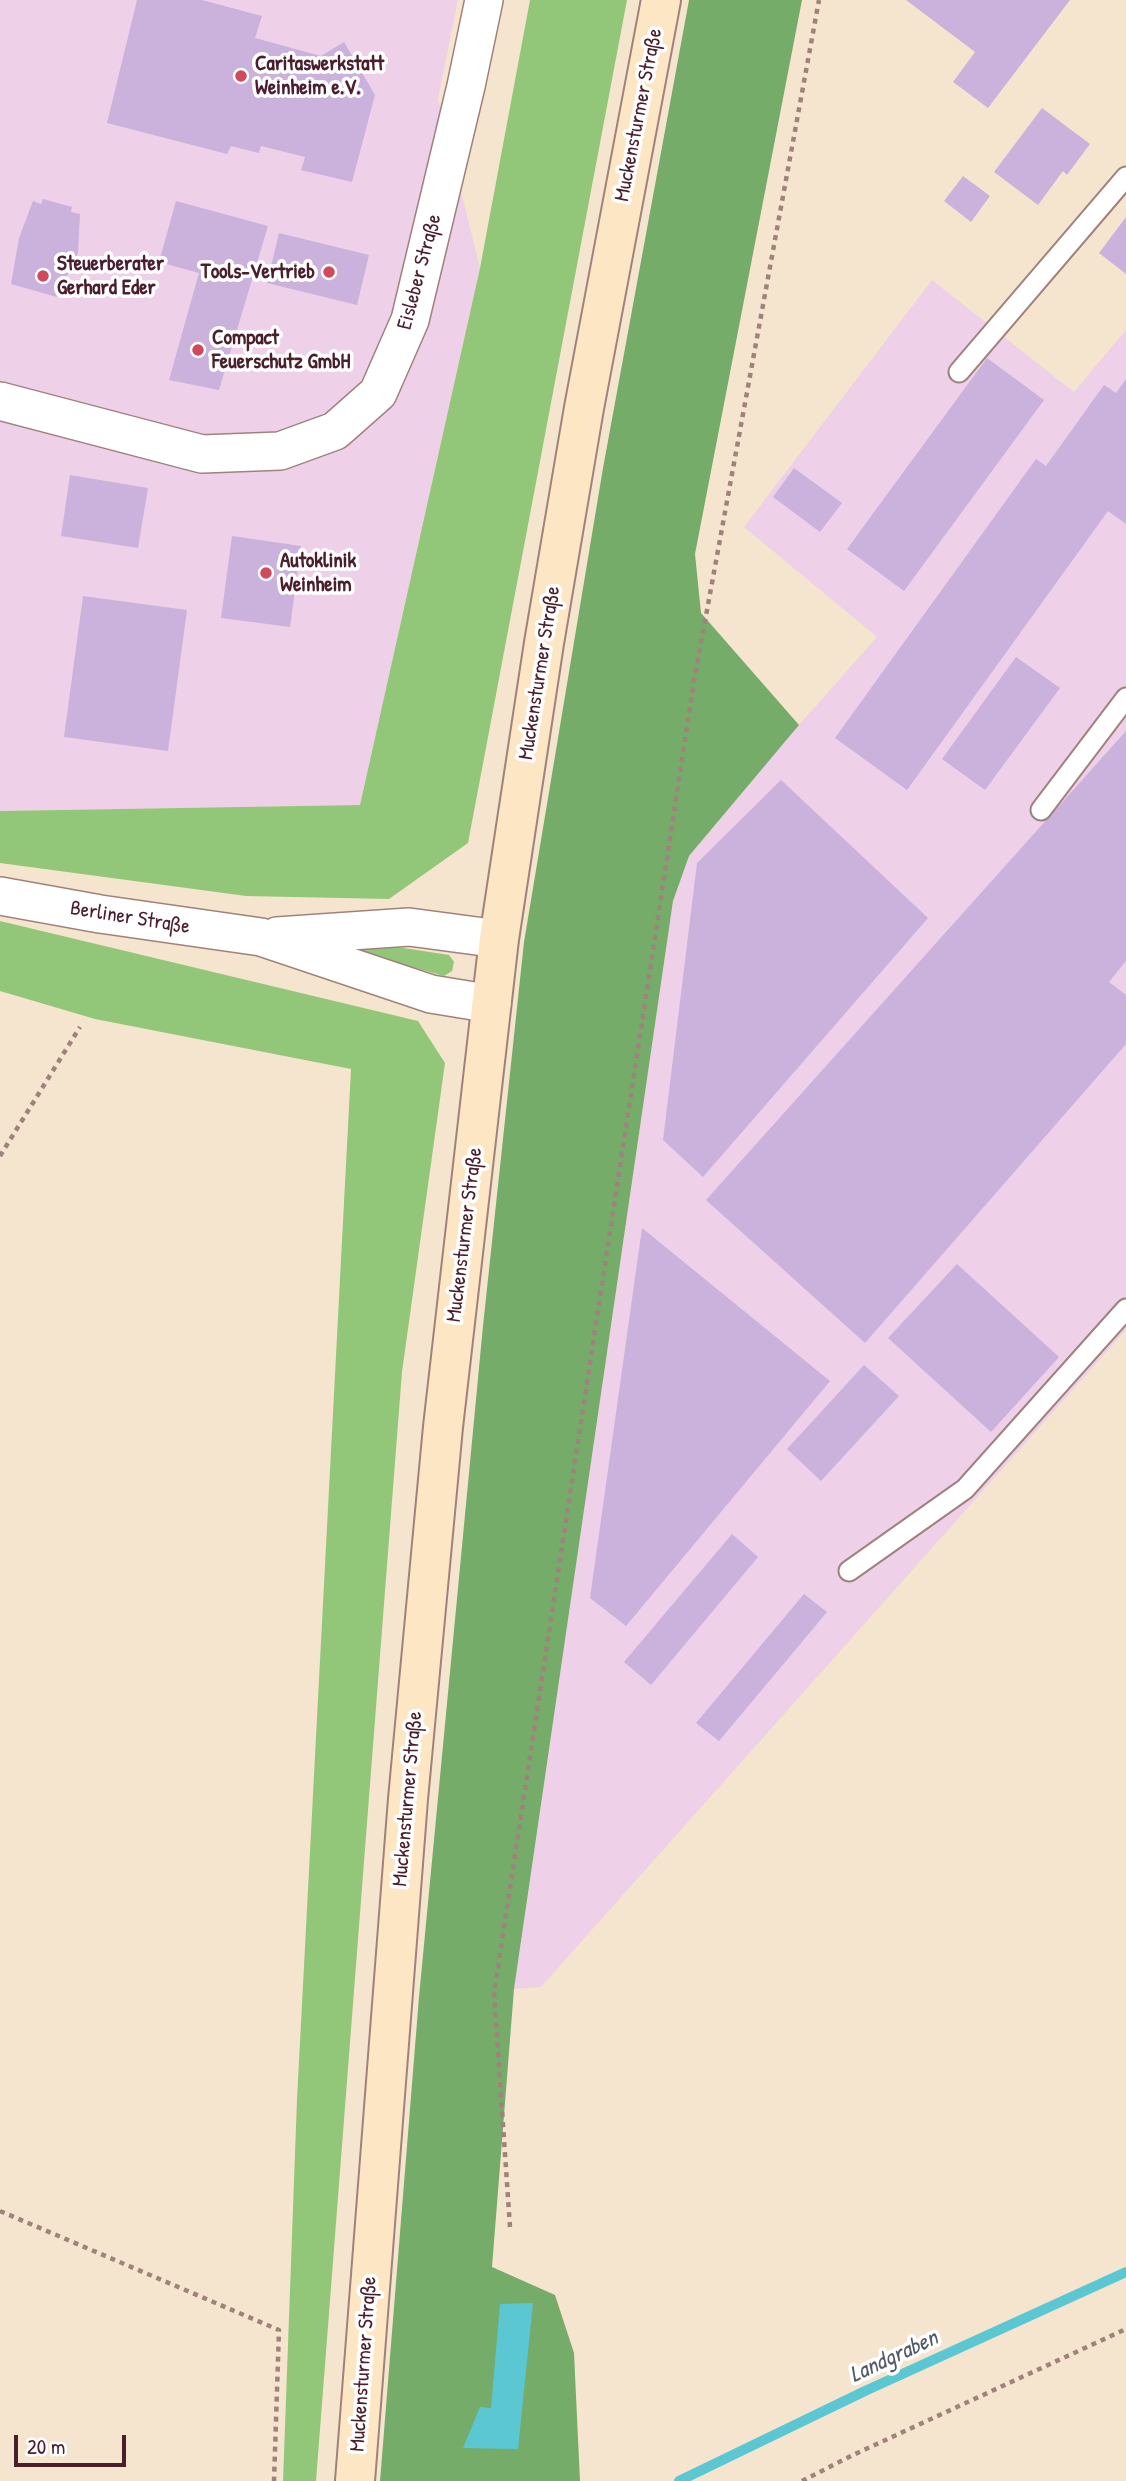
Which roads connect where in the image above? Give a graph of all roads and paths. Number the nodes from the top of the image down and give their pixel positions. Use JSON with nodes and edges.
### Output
{"nodes":[{"id":1,"x":484,"y":0,"type":"edge"},
{"id":2,"x":661,"y":0,"type":"edge"},
{"id":3,"x":819,"y":0,"type":"edge"},
{"id":4,"x":1126,"y":177,"type":"edge"},
{"id":5,"x":959,"y":372,"type":"dead end"},
{"id":6,"x":0,"y":401,"type":"edge"},
{"id":7,"x":1126,"y":698,"type":"edge"},
{"id":8,"x":1041,"y":810,"type":"dead end"},
{"id":9,"x":0,"y":896,"type":"edge"},
{"id":10,"x":261,"y":937,"type":"junction"},
{"id":11,"x":499,"y":939,"type":"junction"},
{"id":12,"x":492,"y":1004,"type":"junction"},
{"id":13,"x":80,"y":1027,"type":"dead end"},
{"id":14,"x":0,"y":1156,"type":"edge"},
{"id":15,"x":1126,"y":1309,"type":"edge"},
{"id":16,"x":849,"y":1571,"type":"dead end"},
{"id":17,"x":0,"y":2211,"type":"edge"},
{"id":18,"x":510,"y":2227,"type":"dead end"},
{"id":19,"x":1126,"y":2329,"type":"edge"},
{"id":20,"x":274,"y":2481,"type":"edge"},
{"id":21,"x":355,"y":2481,"type":"edge"},
{"id":22,"x":802,"y":2481,"type":"edge"}],
"edges":[{"from":1,"to":6,"type":"street","name":"Eisleber Straße"},
{"from":2,"to":11,"type":"main road","name":"Muckensturmer Straße"},
{"from":3,"to":18,"type":"path"},
{"from":4,"to":5,"type":"lane"},
{"from":7,"to":8,"type":"lane"},
{"from":9,"to":10,"type":"street","name":"Berliner Straße"},
{"from":10,"to":11,"type":"street","name":"Berliner Straße"},
{"from":10,"to":12,"type":"street","name":"Berliner Straße"},
{"from":11,"to":12,"type":"main road","name":"Muckensturmer Straße"},
{"from":12,"to":21,"type":"main road","name":"Muckensturmer Straße"},
{"from":13,"to":14,"type":"path"},
{"from":15,"to":16,"type":"lane"},
{"from":17,"to":20,"type":"path"},
{"from":19,"to":22,"type":"path"}]}
